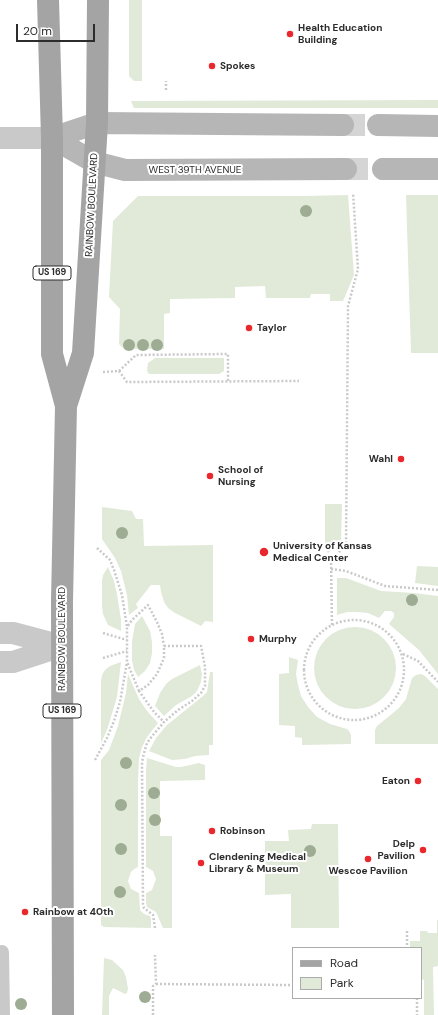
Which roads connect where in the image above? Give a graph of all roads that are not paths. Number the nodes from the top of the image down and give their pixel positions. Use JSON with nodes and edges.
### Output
{"nodes":[{"id":1,"x":48,"y":0,"type":"edge"},
{"id":2,"x":98,"y":0,"type":"edge"},
{"id":3,"x":96,"y":123,"type":"junction"},
{"id":4,"x":342,"y":125,"type":"tunnel mouth"},
{"id":5,"x":378,"y":125,"type":"tunnel mouth"},
{"id":6,"x":438,"y":126,"type":"edge"},
{"id":7,"x":0,"y":138,"type":"edge"},
{"id":8,"x":52,"y":138,"type":"junction"},
{"id":9,"x":94,"y":162,"type":"junction"},
{"id":10,"x":346,"y":169,"type":"tunnel mouth"},
{"id":11,"x":383,"y":169,"type":"tunnel mouth"},
{"id":12,"x":438,"y":170,"type":"edge"},
{"id":13,"x":66,"y":406,"type":"junction"},
{"id":14,"x":0,"y":633,"type":"edge"},
{"id":15,"x":62,"y":646,"type":"junction"},
{"id":16,"x":0,"y":662,"type":"edge"},
{"id":17,"x":2,"y":952,"type":"dead end"},
{"id":18,"x":4,"y":1015,"type":"edge"},
{"id":19,"x":63,"y":1015,"type":"edge"}],
"edges":[{"from":1,"to":8,"type":"main road","name":"RAINBOW BOULEVARD","number":"US 169"},
{"from":2,"to":3,"type":"main road","name":"RAINBOW BOULEVARD","number":"US 169"},
{"from":3,"to":4,"type":"main road","name":"WEST 39TH AVENUE"},
{"from":3,"to":8,"type":"main road","name":"WEST 39TH AVENUE"},
{"from":3,"to":9,"type":"main road","name":"RAINBOW BOULEVARD","number":"US 169"},
{"from":5,"to":6,"type":"main road"},
{"from":7,"to":8,"type":"street","name":"WEST 39TH AVENUE"},
{"from":8,"to":9,"type":"main road","name":"WEST 39TH AVENUE"},
{"from":8,"to":13,"type":"main road","name":"RAINBOW BOULEVARD","number":"US 169"},
{"from":9,"to":10,"type":"main road","name":"WEST 39TH AVENUE"},
{"from":9,"to":13,"type":"main road","name":"RAINBOW BOULEVARD","number":"US 169"},
{"from":11,"to":12,"type":"main road"},
{"from":13,"to":15,"type":"main road","name":"RAINBOW BOULEVARD","number":"US 169"},
{"from":14,"to":15,"type":"street"},
{"from":15,"to":16,"type":"street"},
{"from":15,"to":19,"type":"main road","name":"RAINBOW BOULEVARD","number":"US 169"},
{"from":17,"to":18,"type":"lane"}]}
